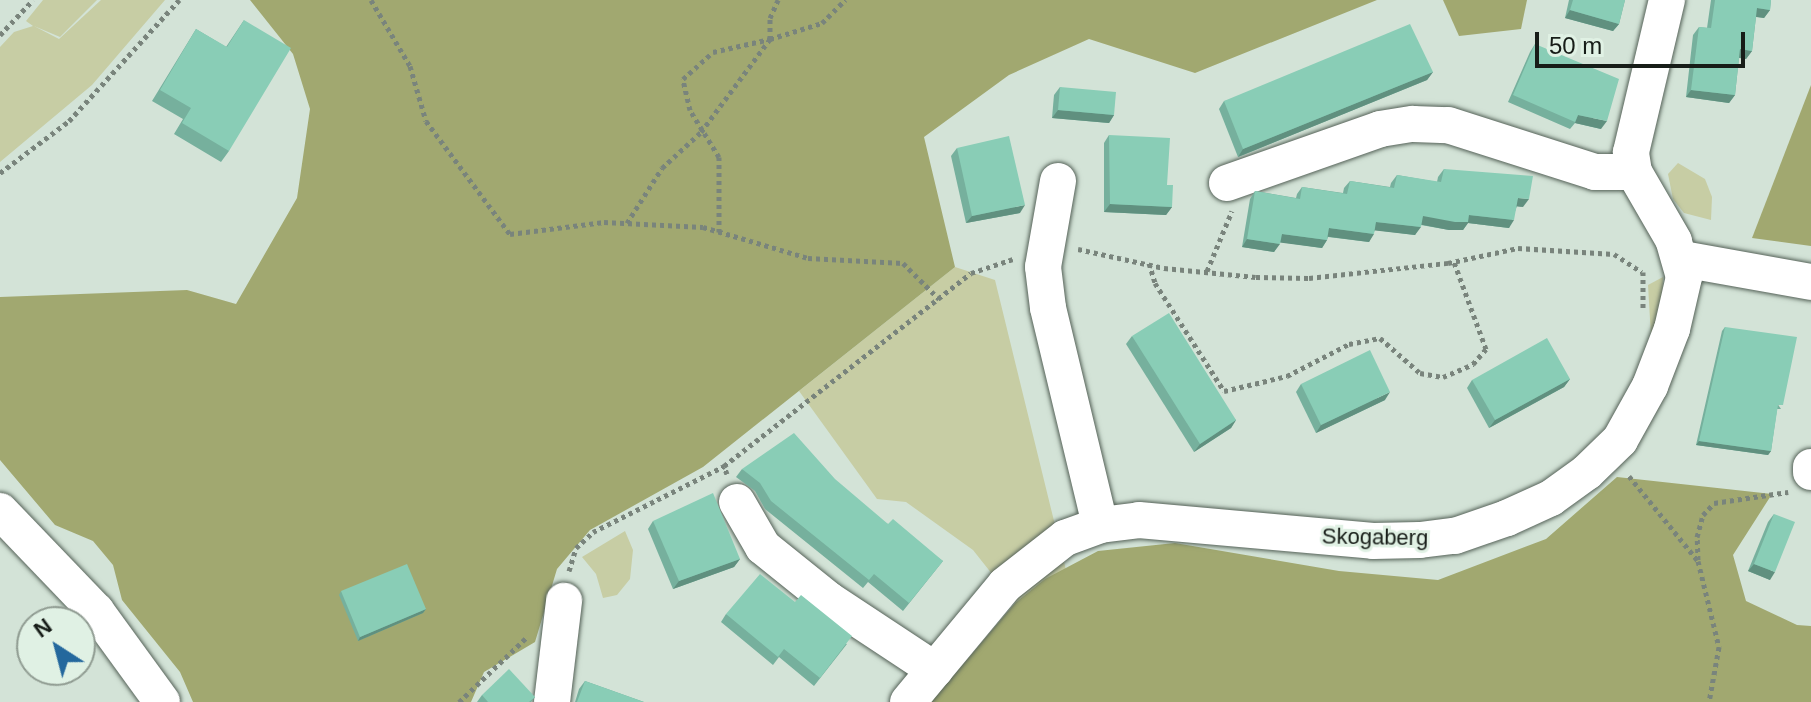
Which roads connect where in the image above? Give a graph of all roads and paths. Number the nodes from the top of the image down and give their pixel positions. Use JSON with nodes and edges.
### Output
{"nodes":[{"id":1,"x":33,"y":0,"type":"edge"},
{"id":2,"x":179,"y":0,"type":"edge"},
{"id":3,"x":371,"y":0,"type":"edge"},
{"id":4,"x":778,"y":0,"type":"edge"},
{"id":5,"x":845,"y":0,"type":"edge"},
{"id":6,"x":1667,"y":0,"type":"edge"},
{"id":7,"x":1,"y":31,"type":"edge"},
{"id":8,"x":770,"y":39,"type":"junction"},
{"id":9,"x":701,"y":132,"type":"junction"},
{"id":10,"x":1634,"y":172,"type":"junction"},
{"id":11,"x":0,"y":173,"type":"edge"},
{"id":12,"x":1058,"y":181,"type":"dead end"},
{"id":13,"x":1227,"y":183,"type":"joint"},
{"id":14,"x":627,"y":223,"type":"junction"},
{"id":15,"x":719,"y":232,"type":"junction"},
{"id":16,"x":1045,"y":252,"type":"junction"},
{"id":17,"x":1454,"y":262,"type":"junction"},
{"id":18,"x":1149,"y":263,"type":"junction"},
{"id":19,"x":1683,"y":268,"type":"junction"},
{"id":20,"x":1207,"y":271,"type":"junction"},
{"id":21,"x":1642,"y":272,"type":"junction"},
{"id":22,"x":1811,"y":282,"type":"edge"},
{"id":23,"x":939,"y":299,"type":"junction"},
{"id":24,"x":1645,"y":321,"type":"dead end"},
{"id":25,"x":1608,"y":452,"type":"junction"},
{"id":26,"x":724,"y":466,"type":"junction"},
{"id":27,"x":1807,"y":476,"type":"edge"},
{"id":28,"x":737,"y":502,"type":"joint"},
{"id":29,"x":0,"y":511,"type":"edge"},
{"id":30,"x":1100,"y":525,"type":"junction"},
{"id":31,"x":1698,"y":561,"type":"junction"},
{"id":32,"x":564,"y":601,"type":"junction"},
{"id":33,"x":935,"y":670,"type":"junction"},
{"id":34,"x":162,"y":702,"type":"edge"},
{"id":35,"x":459,"y":702,"type":"edge"},
{"id":36,"x":552,"y":702,"type":"edge"},
{"id":37,"x":908,"y":702,"type":"edge"},
{"id":38,"x":1709,"y":702,"type":"edge"}],
"edges":[{"from":1,"to":7,"type":"path"},
{"from":2,"to":11,"type":"path"},
{"from":3,"to":14,"type":"path"},
{"from":4,"to":8,"type":"path"},
{"from":5,"to":8,"type":"path"},
{"from":6,"to":10,"type":"street"},
{"from":8,"to":9,"type":"path"},
{"from":8,"to":9,"type":"path"},
{"from":9,"to":14,"type":"path"},
{"from":9,"to":15,"type":"path"},
{"from":10,"to":13,"type":"street"},
{"from":10,"to":19,"type":"street"},
{"from":12,"to":16,"type":"street"},
{"from":13,"to":20,"type":"path"},
{"from":14,"to":15,"type":"path"},
{"from":15,"to":23,"type":"path"},
{"from":16,"to":18,"type":"path"},
{"from":16,"to":23,"type":"path"},
{"from":16,"to":30,"type":"street"},
{"from":17,"to":18,"type":"path"},
{"from":17,"to":20,"type":"path"},
{"from":17,"to":21,"type":"path"},
{"from":18,"to":20,"type":"path"},
{"from":19,"to":21,"type":"path"},
{"from":19,"to":22,"type":"street"},
{"from":19,"to":25,"type":"street","name":"Skogaberg"},
{"from":21,"to":24,"type":"path"},
{"from":23,"to":26,"type":"path"},
{"from":25,"to":30,"type":"street","name":"Skogaberg"},
{"from":25,"to":31,"type":"path"},
{"from":26,"to":28,"type":"path"},
{"from":26,"to":32,"type":"path"},
{"from":27,"to":31,"type":"path"},
{"from":28,"to":33,"type":"street"},
{"from":29,"to":34,"type":"street"},
{"from":30,"to":33,"type":"street","name":"Skogaberg"},
{"from":31,"to":38,"type":"path"},
{"from":32,"to":35,"type":"path"},
{"from":32,"to":36,"type":"street"},
{"from":33,"to":37,"type":"street","name":"Skogaberg"}]}
